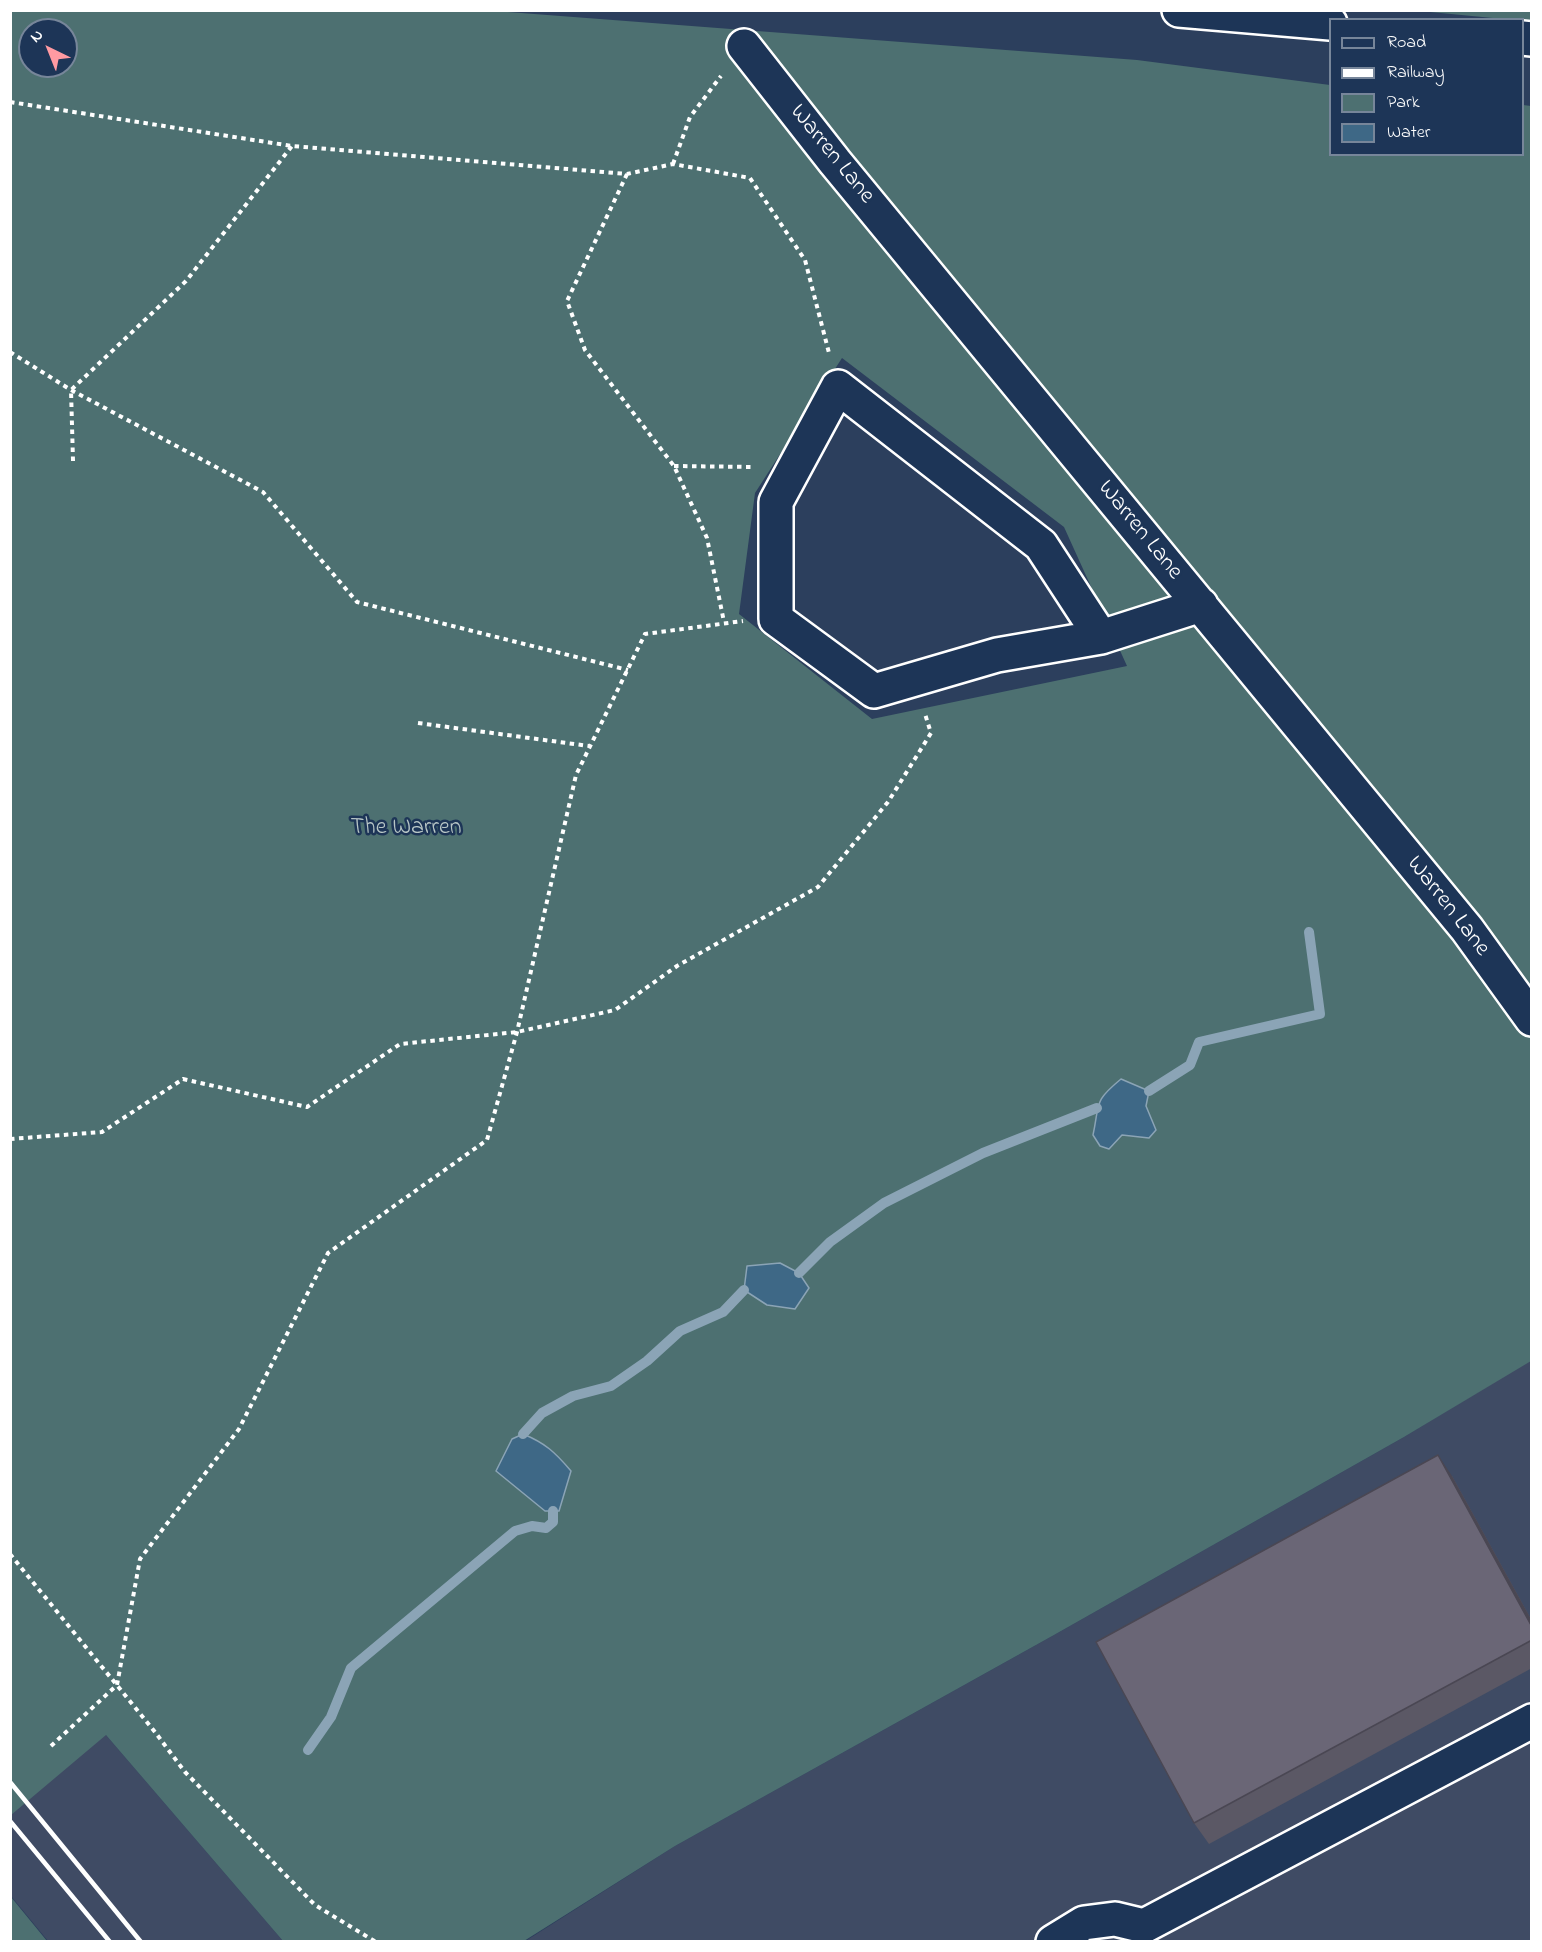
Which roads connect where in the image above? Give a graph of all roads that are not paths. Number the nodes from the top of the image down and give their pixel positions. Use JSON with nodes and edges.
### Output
{"nodes":[{"id":1,"x":1179,"y":10,"type":"edge"},
{"id":2,"x":1329,"y":23,"type":"edge"},
{"id":3,"x":744,"y":46,"type":"road end"},
{"id":4,"x":1201,"y":605,"type":"junction"},
{"id":5,"x":1101,"y":637,"type":"junction"},
{"id":6,"x":1532,"y":1019,"type":"edge"},
{"id":7,"x":1532,"y":1721,"type":"edge"},
{"id":8,"x":1053,"y":1941,"type":"edge"}],
"edges":[{"from":1,"to":2,"type":"main road"},
{"from":3,"to":4,"type":"main road","name":"Warren Lane"},
{"from":4,"to":5,"type":"main road"},
{"from":4,"to":6,"type":"main road","name":"Warren Lane"},
{"from":5,"to":5,"type":"main road"},
{"from":7,"to":8,"type":"main road"}]}
